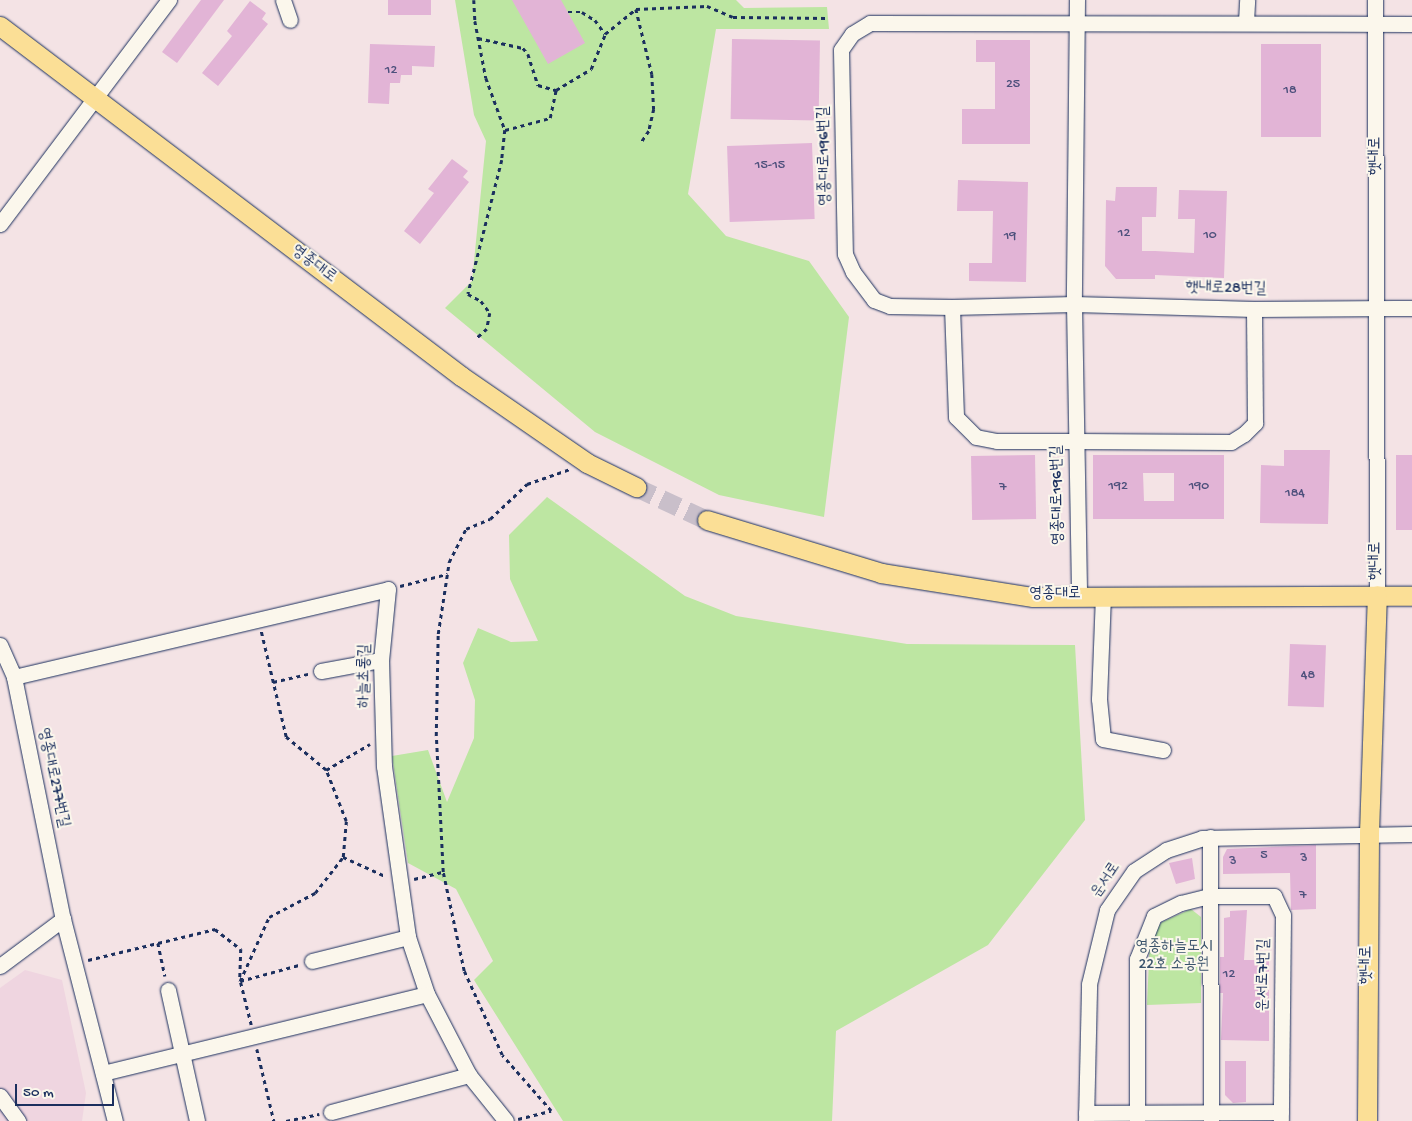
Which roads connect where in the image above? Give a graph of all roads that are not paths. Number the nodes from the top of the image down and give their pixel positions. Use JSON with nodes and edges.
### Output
{"nodes":[{"id":1,"x":169,"y":0,"type":"edge"},
{"id":2,"x":283,"y":0,"type":"edge"},
{"id":3,"x":1077,"y":0,"type":"edge"},
{"id":4,"x":1246,"y":0,"type":"edge"},
{"id":5,"x":1376,"y":0,"type":"edge"},
{"id":6,"x":290,"y":20,"type":"dead end"},
{"id":7,"x":1077,"y":21,"type":"junction"},
{"id":8,"x":1246,"y":22,"type":"junction"},
{"id":9,"x":1376,"y":24,"type":"junction"},
{"id":10,"x":1412,"y":24,"type":"edge"},
{"id":11,"x":0,"y":26,"type":"edge"},
{"id":12,"x":92,"y":98,"type":"junction"},
{"id":13,"x":0,"y":224,"type":"edge"},
{"id":14,"x":1074,"y":304,"type":"junction"},
{"id":15,"x":952,"y":308,"type":"junction"},
{"id":16,"x":1378,"y":308,"type":"junction"},
{"id":17,"x":1412,"y":308,"type":"edge"},
{"id":18,"x":1254,"y":309,"type":"junction"},
{"id":19,"x":1075,"y":441,"type":"junction"},
{"id":20,"x":636,"y":487,"type":"tunnel mouth"},
{"id":21,"x":707,"y":520,"type":"tunnel mouth"},
{"id":22,"x":1079,"y":595,"type":"junction"},
{"id":23,"x":1103,"y":595,"type":"junction"},
{"id":24,"x":1377,"y":595,"type":"junction"},
{"id":25,"x":1412,"y":596,"type":"edge"},
{"id":26,"x":0,"y":645,"type":"edge"},
{"id":27,"x":381,"y":660,"type":"junction"},
{"id":28,"x":321,"y":671,"type":"road end"},
{"id":29,"x":14,"y":677,"type":"junction"},
{"id":30,"x":1163,"y":750,"type":"dead end"},
{"id":31,"x":1369,"y":833,"type":"junction"},
{"id":32,"x":1412,"y":834,"type":"edge"},
{"id":33,"x":1210,"y":837,"type":"junction"},
{"id":34,"x":1210,"y":896,"type":"junction"},
{"id":35,"x":63,"y":919,"type":"junction"},
{"id":36,"x":408,"y":937,"type":"junction"},
{"id":37,"x":312,"y":961,"type":"road end"},
{"id":38,"x":0,"y":966,"type":"edge"},
{"id":39,"x":168,"y":990,"type":"road end"},
{"id":40,"x":427,"y":994,"type":"junction"},
{"id":41,"x":182,"y":1055,"type":"junction"},
{"id":42,"x":103,"y":1073,"type":"junction"},
{"id":43,"x":469,"y":1075,"type":"junction"},
{"id":44,"x":0,"y":1096,"type":"edge"},
{"id":45,"x":330,"y":1112,"type":"road end"},
{"id":46,"x":1211,"y":1116,"type":"edge"},
{"id":47,"x":1281,"y":1116,"type":"edge"},
{"id":48,"x":1086,"y":1117,"type":"edge"},
{"id":49,"x":1137,"y":1117,"type":"edge"},
{"id":50,"x":511,"y":1120,"type":"edge"},
{"id":51,"x":18,"y":1121,"type":"edge"},
{"id":52,"x":115,"y":1121,"type":"edge"},
{"id":53,"x":197,"y":1121,"type":"edge"},
{"id":54,"x":1367,"y":1121,"type":"edge"}],
"edges":[{"from":1,"to":12,"type":"street"},
{"from":2,"to":6,"type":"street"},
{"from":3,"to":7,"type":"street","name":"영종대로196번길"},
{"from":4,"to":8,"type":"street"},
{"from":5,"to":9,"type":"street","name":"햇내로"},
{"from":7,"to":8,"type":"street"},
{"from":7,"to":14,"type":"street","name":"영종대로196번길"},
{"from":7,"to":15,"type":"street","name":"영종대로196번길"},
{"from":8,"to":9,"type":"street"},
{"from":9,"to":10,"type":"street"},
{"from":9,"to":16,"type":"street","name":"햇내로"},
{"from":11,"to":12,"type":"main road","name":"영종대로"},
{"from":12,"to":13,"type":"street"},
{"from":12,"to":20,"type":"main road","name":"영종대로"},
{"from":14,"to":15,"type":"street","name":"영종대로196번길"},
{"from":14,"to":18,"type":"street","name":"햇내로28번길"},
{"from":14,"to":19,"type":"street","name":"영종대로196번길"},
{"from":15,"to":19,"type":"street"},
{"from":16,"to":17,"type":"street","name":"햇내로28번길"},
{"from":16,"to":18,"type":"street","name":"햇내로28번길"},
{"from":16,"to":24,"type":"street","name":"햇내로"},
{"from":18,"to":19,"type":"street"},
{"from":19,"to":22,"type":"street","name":"영종대로196번길"},
{"from":21,"to":22,"type":"main road","name":"영종대로"},
{"from":22,"to":23,"type":"main road","name":"영종대로"},
{"from":23,"to":24,"type":"main road","name":"영종대로"},
{"from":23,"to":30,"type":"street"},
{"from":24,"to":25,"type":"main road","name":"영종대로"},
{"from":24,"to":31,"type":"main road","name":"햇내로"},
{"from":26,"to":29,"type":"street","name":"영종대로277번길"},
{"from":27,"to":28,"type":"street"},
{"from":27,"to":29,"type":"street","name":"하늘초롱길"},
{"from":27,"to":36,"type":"street","name":"하늘초롱길"},
{"from":29,"to":35,"type":"street","name":"영종대로277번길"},
{"from":31,"to":32,"type":"street","name":"운서로"},
{"from":31,"to":33,"type":"street","name":"운서로"},
{"from":31,"to":54,"type":"main road","name":"햇내로"},
{"from":33,"to":34,"type":"street"},
{"from":33,"to":48,"type":"street","name":"운서로"},
{"from":34,"to":46,"type":"street"},
{"from":34,"to":47,"type":"street","name":"운서로7번길"},
{"from":34,"to":49,"type":"street","name":"운서로7번길"},
{"from":35,"to":38,"type":"street"},
{"from":35,"to":42,"type":"street","name":"영종대로277번길"},
{"from":36,"to":37,"type":"street"},
{"from":36,"to":40,"type":"street","name":"하늘초롱길"},
{"from":39,"to":41,"type":"street"},
{"from":40,"to":41,"type":"street"},
{"from":40,"to":43,"type":"street","name":"하늘초롱길"},
{"from":41,"to":42,"type":"street"},
{"from":41,"to":53,"type":"street"},
{"from":42,"to":52,"type":"street","name":"영종대로277번길"},
{"from":43,"to":45,"type":"street"},
{"from":43,"to":50,"type":"street","name":"하늘초롱길"},
{"from":44,"to":51,"type":"street"},
{"from":46,"to":47,"type":"street"},
{"from":46,"to":49,"type":"street"},
{"from":48,"to":49,"type":"street"}]}
